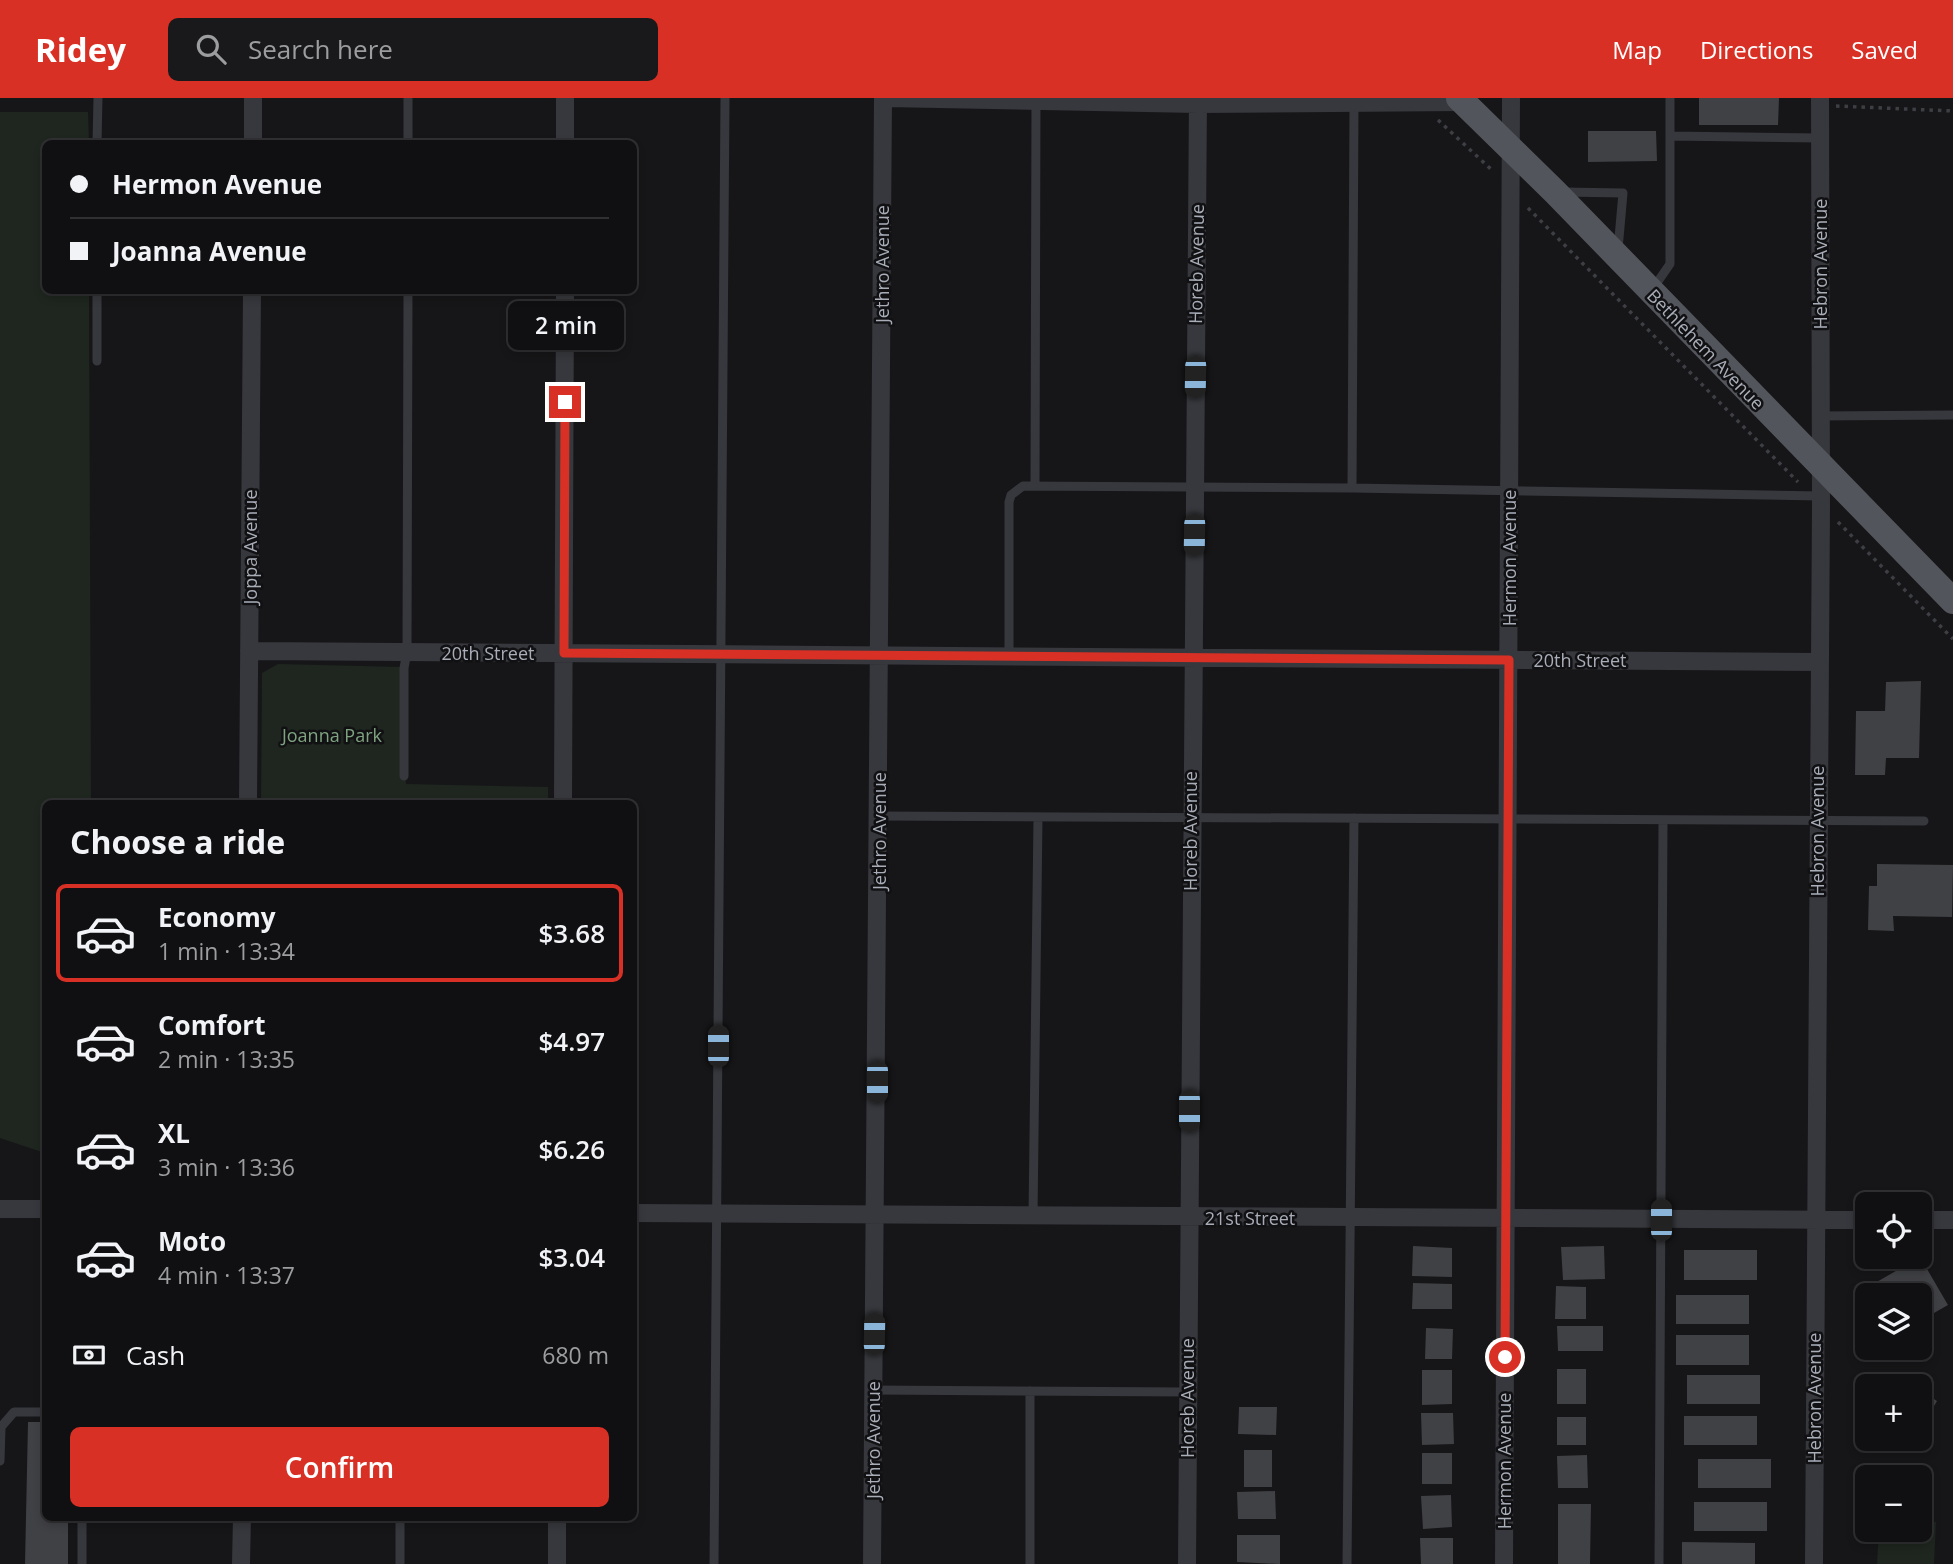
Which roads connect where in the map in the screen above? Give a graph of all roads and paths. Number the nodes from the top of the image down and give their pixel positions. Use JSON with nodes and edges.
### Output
{"nodes":[{"id":1,"x":98,"y":98,"type":"edge"},
{"id":2,"x":254,"y":98,"type":"edge"},
{"id":3,"x":408,"y":98,"type":"edge"},
{"id":4,"x":565,"y":98,"type":"edge"},
{"id":5,"x":725,"y":98,"type":"edge"},
{"id":6,"x":885,"y":98,"type":"edge"},
{"id":7,"x":1511,"y":98,"type":"edge"},
{"id":8,"x":1670,"y":98,"type":"edge"},
{"id":9,"x":1036,"y":99,"type":"edge"},
{"id":10,"x":1461,"y":100,"type":"edge"},
{"id":11,"x":1198,"y":101,"type":"edge"},
{"id":12,"x":1820,"y":101,"type":"edge"},
{"id":13,"x":1419,"y":102,"type":"junction"},
{"id":14,"x":1354,"y":103,"type":"junction"},
{"id":15,"x":1953,"y":111,"type":"edge"},
{"id":16,"x":1670,"y":136,"type":"junction"},
{"id":17,"x":1820,"y":138,"type":"junction"},
{"id":18,"x":97,"y":140,"type":"edge"},
{"id":19,"x":253,"y":140,"type":"edge"},
{"id":20,"x":408,"y":140,"type":"edge"},
{"id":21,"x":565,"y":140,"type":"edge"},
{"id":22,"x":1511,"y":151,"type":"junction"},
{"id":23,"x":1511,"y":188,"type":"junction"},
{"id":24,"x":1555,"y":192,"type":"junction"},
{"id":25,"x":1617,"y":258,"type":"junction"},
{"id":26,"x":1650,"y":292,"type":"junction"},
{"id":27,"x":97,"y":294,"type":"edge"},
{"id":28,"x":252,"y":294,"type":"edge"},
{"id":29,"x":408,"y":294,"type":"edge"},
{"id":30,"x":565,"y":294,"type":"edge"},
{"id":31,"x":97,"y":361,"type":"dead end"},
{"id":32,"x":1953,"y":415,"type":"edge"},
{"id":33,"x":1819,"y":416,"type":"junction"},
{"id":34,"x":1819,"y":465,"type":"junction"},
{"id":35,"x":1035,"y":484,"type":"junction"},
{"id":36,"x":1194,"y":486,"type":"junction"},
{"id":37,"x":1352,"y":488,"type":"junction"},
{"id":38,"x":1509,"y":490,"type":"junction"},
{"id":39,"x":1818,"y":499,"type":"junction"},
{"id":40,"x":1953,"y":601,"type":"edge"},
{"id":41,"x":1953,"y":639,"type":"edge"},
{"id":42,"x":249,"y":651,"type":"junction"},
{"id":43,"x":407,"y":652,"type":"junction"},
{"id":44,"x":564,"y":653,"type":"junction"},
{"id":45,"x":721,"y":654,"type":"junction"},
{"id":46,"x":880,"y":655,"type":"junction"},
{"id":47,"x":1009,"y":656,"type":"junction"},
{"id":48,"x":1192,"y":657,"type":"junction"},
{"id":49,"x":1509,"y":660,"type":"junction"},
{"id":50,"x":1818,"y":662,"type":"junction"},
{"id":51,"x":404,"y":776,"type":"dead end"},
{"id":52,"x":248,"y":800,"type":"edge"},
{"id":53,"x":563,"y":800,"type":"edge"},
{"id":54,"x":879,"y":816,"type":"junction"},
{"id":55,"x":1038,"y":817,"type":"junction"},
{"id":56,"x":1191,"y":817,"type":"junction"},
{"id":57,"x":1354,"y":818,"type":"junction"},
{"id":58,"x":1508,"y":819,"type":"junction"},
{"id":59,"x":1663,"y":820,"type":"junction"},
{"id":60,"x":1817,"y":821,"type":"junction"},
{"id":61,"x":1924,"y":821,"type":"dead end"},
{"id":62,"x":0,"y":1209,"type":"edge"},
{"id":63,"x":42,"y":1209,"type":"edge"},
{"id":64,"x":637,"y":1213,"type":"edge"},
{"id":65,"x":716,"y":1214,"type":"junction"},
{"id":66,"x":876,"y":1215,"type":"junction"},
{"id":67,"x":1033,"y":1216,"type":"junction"},
{"id":68,"x":1188,"y":1217,"type":"junction"},
{"id":69,"x":1350,"y":1218,"type":"junction"},
{"id":70,"x":1505,"y":1219,"type":"junction"},
{"id":71,"x":1815,"y":1219,"type":"junction"},
{"id":72,"x":1661,"y":1220,"type":"junction"},
{"id":73,"x":1855,"y":1220,"type":"edge"},
{"id":74,"x":1932,"y":1220,"type":"edge"},
{"id":75,"x":1953,"y":1220,"type":"edge"},
{"id":76,"x":873,"y":1390,"type":"junction"},
{"id":77,"x":1030,"y":1391,"type":"junction"},
{"id":78,"x":1187,"y":1392,"type":"junction"},
{"id":79,"x":42,"y":1412,"type":"edge"},
{"id":80,"x":0,"y":1461,"type":"edge"},
{"id":81,"x":82,"y":1521,"type":"edge"},
{"id":82,"x":242,"y":1521,"type":"edge"},
{"id":83,"x":400,"y":1521,"type":"edge"},
{"id":84,"x":557,"y":1521,"type":"edge"},
{"id":85,"x":82,"y":1564,"type":"edge"},
{"id":86,"x":242,"y":1564,"type":"edge"},
{"id":87,"x":400,"y":1564,"type":"edge"},
{"id":88,"x":557,"y":1564,"type":"edge"},
{"id":89,"x":714,"y":1564,"type":"edge"},
{"id":90,"x":873,"y":1564,"type":"edge"},
{"id":91,"x":1030,"y":1564,"type":"edge"},
{"id":92,"x":1187,"y":1564,"type":"edge"},
{"id":93,"x":1347,"y":1564,"type":"edge"},
{"id":94,"x":1504,"y":1564,"type":"edge"},
{"id":95,"x":1659,"y":1564,"type":"edge"},
{"id":96,"x":1814,"y":1564,"type":"edge"}],
"edges":[{"from":1,"to":18,"type":"lane"},
{"from":2,"to":19,"type":"street"},
{"from":3,"to":20,"type":"lane"},
{"from":4,"to":21,"type":"street"},
{"from":5,"to":45,"type":"lane"},
{"from":6,"to":9,"type":"street"},
{"from":6,"to":46,"type":"street","name":"Jethro Avenue"},
{"from":7,"to":22,"type":"street","name":"Hermon Avenue"},
{"from":8,"to":16,"type":"lane"},
{"from":9,"to":11,"type":"street"},
{"from":9,"to":35,"type":"lane"},
{"from":10,"to":13,"type":"street"},
{"from":10,"to":22,"type":"main road","name":"Bethlehem Avenue"},
{"from":11,"to":14,"type":"street"},
{"from":11,"to":36,"type":"street","name":"Horeb Avenue"},
{"from":12,"to":15,"type":"path"},
{"from":12,"to":17,"type":"street","name":"Hebron Avenue"},
{"from":13,"to":14,"type":"street"},
{"from":13,"to":23,"type":"path"},
{"from":14,"to":37,"type":"lane"},
{"from":16,"to":17,"type":"lane"},
{"from":16,"to":26,"type":"lane"},
{"from":17,"to":33,"type":"street","name":"Hebron Avenue"},
{"from":22,"to":23,"type":"street","name":"Hermon Avenue"},
{"from":22,"to":24,"type":"main road","name":"Bethlehem Avenue"},
{"from":23,"to":38,"type":"street","name":"Hermon Avenue"},
{"from":23,"to":39,"type":"path"},
{"from":24,"to":25,"type":"main road","name":"Bethlehem Avenue"},
{"from":24,"to":25,"type":"lane"},
{"from":25,"to":26,"type":"main road","name":"Bethlehem Avenue"},
{"from":26,"to":34,"type":"main road","name":"Bethlehem Avenue"},
{"from":27,"to":31,"type":"lane"},
{"from":28,"to":42,"type":"street","name":"Joppa Avenue"},
{"from":29,"to":43,"type":"lane"},
{"from":30,"to":44,"type":"street"},
{"from":32,"to":33,"type":"lane"},
{"from":33,"to":34,"type":"street","name":"Hebron Avenue"},
{"from":34,"to":39,"type":"street","name":"Hebron Avenue"},
{"from":34,"to":40,"type":"main road","name":"Bethlehem Avenue"},
{"from":35,"to":36,"type":"lane"},
{"from":35,"to":47,"type":"lane"},
{"from":36,"to":37,"type":"lane"},
{"from":36,"to":48,"type":"street","name":"Horeb Avenue"},
{"from":37,"to":38,"type":"lane"},
{"from":38,"to":39,"type":"lane"},
{"from":38,"to":49,"type":"street","name":"Hermon Avenue"},
{"from":39,"to":41,"type":"path"},
{"from":39,"to":50,"type":"street","name":"Hebron Avenue"},
{"from":42,"to":43,"type":"street","name":"20th Street"},
{"from":42,"to":52,"type":"street","name":"Joppa Avenue"},
{"from":43,"to":44,"type":"street","name":"20th Street"},
{"from":43,"to":51,"type":"lane"},
{"from":44,"to":45,"type":"street","name":"20th Street"},
{"from":44,"to":53,"type":"street"},
{"from":45,"to":46,"type":"street","name":"20th Street"},
{"from":45,"to":65,"type":"lane"},
{"from":46,"to":47,"type":"street","name":"20th Street"},
{"from":46,"to":54,"type":"street","name":"Jethro Avenue"},
{"from":47,"to":48,"type":"street","name":"20th Street"},
{"from":48,"to":49,"type":"street","name":"20th Street"},
{"from":48,"to":56,"type":"street","name":"Horeb Avenue"},
{"from":49,"to":50,"type":"street","name":"20th Street"},
{"from":49,"to":58,"type":"street","name":"Hermon Avenue"},
{"from":50,"to":60,"type":"street","name":"Hebron Avenue"},
{"from":54,"to":55,"type":"lane"},
{"from":54,"to":66,"type":"street","name":"Jethro Avenue"},
{"from":55,"to":56,"type":"lane"},
{"from":55,"to":67,"type":"lane"},
{"from":56,"to":57,"type":"lane"},
{"from":56,"to":68,"type":"street","name":"Horeb Avenue"},
{"from":57,"to":58,"type":"lane"},
{"from":57,"to":69,"type":"lane"},
{"from":58,"to":59,"type":"lane"},
{"from":58,"to":70,"type":"street","name":"Hermon Avenue"},
{"from":59,"to":60,"type":"lane"},
{"from":59,"to":72,"type":"lane"},
{"from":60,"to":61,"type":"lane"},
{"from":60,"to":71,"type":"street","name":"Hebron Avenue"},
{"from":62,"to":63,"type":"street"},
{"from":64,"to":65,"type":"street","name":"21st Street"},
{"from":65,"to":66,"type":"street","name":"21st Street"},
{"from":65,"to":89,"type":"lane"},
{"from":66,"to":67,"type":"street","name":"21st Street"},
{"from":66,"to":76,"type":"street","name":"Jethro Avenue"},
{"from":67,"to":68,"type":"street","name":"21st Street"},
{"from":68,"to":69,"type":"street","name":"21st Street"},
{"from":68,"to":78,"type":"street","name":"Horeb Avenue"},
{"from":69,"to":70,"type":"street","name":"21st Street"},
{"from":69,"to":93,"type":"lane"},
{"from":70,"to":72,"type":"street","name":"21st Street"},
{"from":70,"to":94,"type":"street","name":"Hermon Avenue"},
{"from":71,"to":72,"type":"street","name":"21st Street"},
{"from":71,"to":73,"type":"street","name":"21st Street"},
{"from":71,"to":96,"type":"street","name":"Hebron Avenue"},
{"from":72,"to":95,"type":"lane"},
{"from":74,"to":75,"type":"street"},
{"from":76,"to":77,"type":"lane"},
{"from":76,"to":90,"type":"street","name":"Jethro Avenue"},
{"from":77,"to":78,"type":"lane"},
{"from":77,"to":91,"type":"lane"},
{"from":78,"to":92,"type":"street","name":"Horeb Avenue"},
{"from":79,"to":80,"type":"lane"},
{"from":81,"to":85,"type":"lane"},
{"from":82,"to":86,"type":"street"},
{"from":83,"to":87,"type":"lane"},
{"from":84,"to":88,"type":"street"}]}
